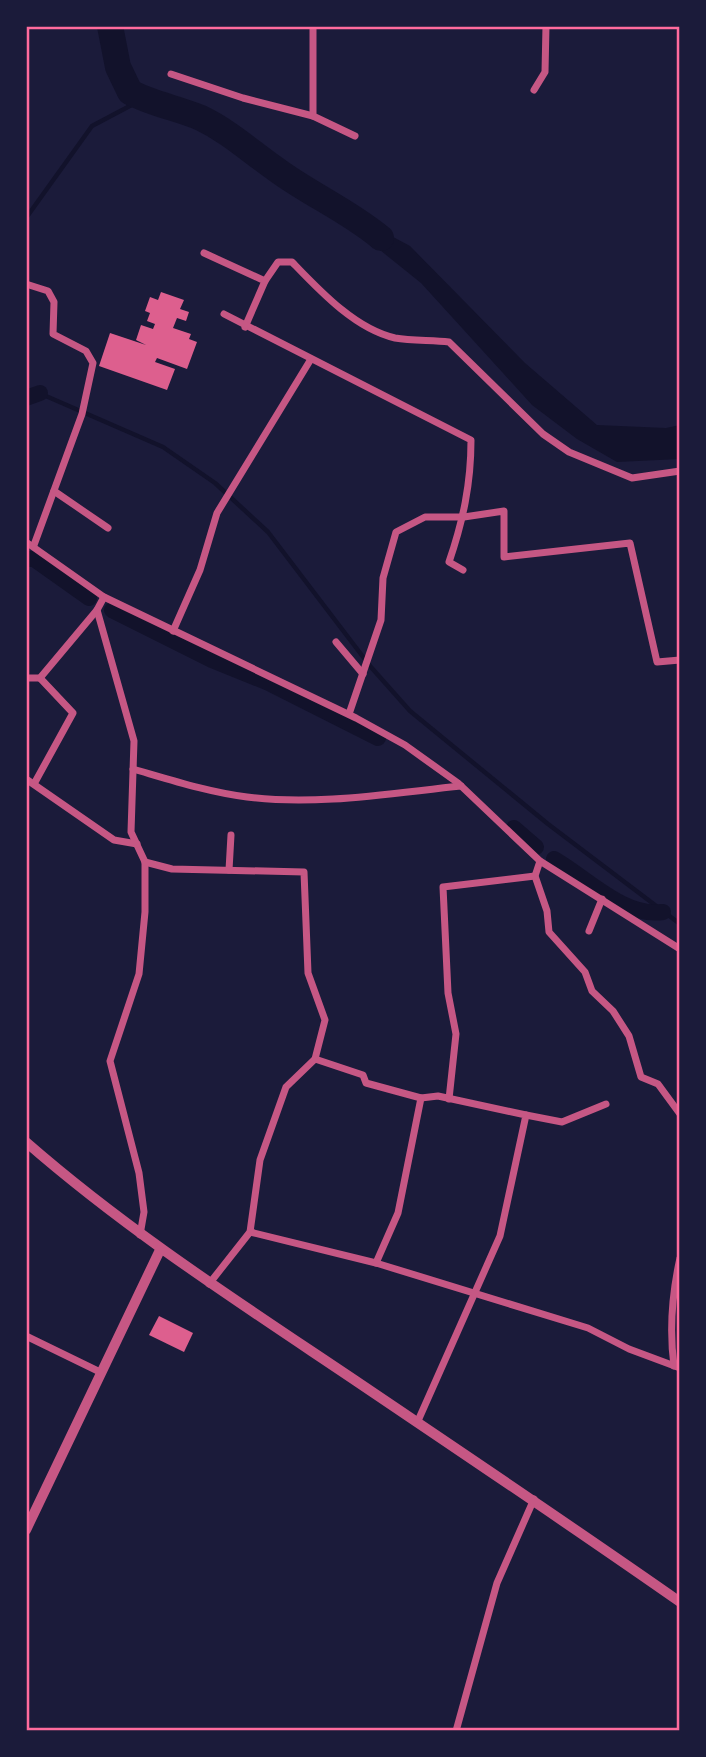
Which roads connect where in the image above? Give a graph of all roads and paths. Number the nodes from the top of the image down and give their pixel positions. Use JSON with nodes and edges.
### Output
{"nodes":[{"id":1,"x":313,"y":26,"type":"edge"},
{"id":2,"x":546,"y":26,"type":"edge"},
{"id":3,"x":171,"y":74,"type":"dead end"},
{"id":4,"x":534,"y":90,"type":"dead end"},
{"id":5,"x":313,"y":116,"type":"junction"},
{"id":6,"x":355,"y":136,"type":"dead end"},
{"id":7,"x":204,"y":254,"type":"dead end"},
{"id":8,"x":265,"y":281,"type":"junction"},
{"id":9,"x":26,"y":284,"type":"edge"},
{"id":10,"x":224,"y":314,"type":"dead end"},
{"id":11,"x":246,"y":327,"type":"junction"},
{"id":12,"x":312,"y":359,"type":"junction"},
{"id":13,"x":680,"y":471,"type":"edge"},
{"id":14,"x":54,"y":491,"type":"junction"},
{"id":15,"x":464,"y":517,"type":"junction"},
{"id":16,"x":108,"y":528,"type":"dead end"},
{"id":17,"x":30,"y":543,"type":"edge"},
{"id":18,"x":463,"y":570,"type":"dead end"},
{"id":19,"x":104,"y":597,"type":"junction"},
{"id":20,"x":97,"y":610,"type":"junction"},
{"id":21,"x":173,"y":631,"type":"junction"},
{"id":22,"x":337,"y":642,"type":"dead end"},
{"id":23,"x":680,"y":660,"type":"edge"},
{"id":24,"x":363,"y":672,"type":"junction"},
{"id":25,"x":26,"y":678,"type":"edge"},
{"id":26,"x":40,"y":678,"type":"junction"},
{"id":27,"x":349,"y":715,"type":"junction"},
{"id":28,"x":133,"y":769,"type":"junction"},
{"id":29,"x":26,"y":779,"type":"edge"},
{"id":30,"x":34,"y":784,"type":"junction"},
{"id":31,"x":461,"y":786,"type":"junction"},
{"id":32,"x":231,"y":835,"type":"dead end"},
{"id":33,"x":136,"y":844,"type":"junction"},
{"id":34,"x":540,"y":861,"type":"junction"},
{"id":35,"x":145,"y":862,"type":"junction"},
{"id":36,"x":229,"y":870,"type":"junction"},
{"id":37,"x":535,"y":876,"type":"junction"},
{"id":38,"x":601,"y":899,"type":"junction"},
{"id":39,"x":589,"y":932,"type":"dead end"},
{"id":40,"x":680,"y":949,"type":"edge"},
{"id":41,"x":315,"y":1059,"type":"junction"},
{"id":42,"x":421,"y":1098,"type":"junction"},
{"id":43,"x":449,"y":1099,"type":"junction"},
{"id":44,"x":606,"y":1104,"type":"dead end"},
{"id":45,"x":680,"y":1114,"type":"edge"},
{"id":46,"x":526,"y":1115,"type":"junction"},
{"id":47,"x":26,"y":1142,"type":"edge"},
{"id":48,"x":250,"y":1232,"type":"junction"},
{"id":49,"x":141,"y":1235,"type":"junction"},
{"id":50,"x":160,"y":1250,"type":"junction"},
{"id":51,"x":680,"y":1258,"type":"edge"},
{"id":52,"x":376,"y":1263,"type":"junction"},
{"id":53,"x":209,"y":1284,"type":"junction"},
{"id":54,"x":477,"y":1293,"type":"junction"},
{"id":55,"x":26,"y":1336,"type":"edge"},
{"id":56,"x":677,"y":1367,"type":"edge"},
{"id":57,"x":100,"y":1372,"type":"junction"},
{"id":58,"x":417,"y":1423,"type":"junction"},
{"id":59,"x":534,"y":1499,"type":"junction"},
{"id":60,"x":26,"y":1530,"type":"edge"},
{"id":61,"x":680,"y":1602,"type":"edge"},
{"id":62,"x":456,"y":1731,"type":"edge"}],
"edges":[{"from":1,"to":5,"type":"street"},
{"from":2,"to":4,"type":"street"},
{"from":3,"to":5,"type":"street"},
{"from":5,"to":6,"type":"street"},
{"from":7,"to":8,"type":"street"},
{"from":8,"to":11,"type":"street"},
{"from":8,"to":13,"type":"street"},
{"from":9,"to":14,"type":"street"},
{"from":10,"to":11,"type":"street"},
{"from":11,"to":12,"type":"street"},
{"from":12,"to":15,"type":"street"},
{"from":12,"to":21,"type":"street"},
{"from":14,"to":16,"type":"street"},
{"from":14,"to":17,"type":"street"},
{"from":15,"to":18,"type":"street"},
{"from":15,"to":23,"type":"street"},
{"from":15,"to":24,"type":"street"},
{"from":17,"to":19,"type":"street"},
{"from":19,"to":20,"type":"street"},
{"from":19,"to":21,"type":"street"},
{"from":20,"to":26,"type":"street"},
{"from":20,"to":28,"type":"street"},
{"from":21,"to":27,"type":"street"},
{"from":22,"to":24,"type":"street"},
{"from":24,"to":27,"type":"street"},
{"from":25,"to":26,"type":"street"},
{"from":26,"to":30,"type":"street"},
{"from":27,"to":31,"type":"street"},
{"from":28,"to":31,"type":"street"},
{"from":28,"to":33,"type":"street"},
{"from":29,"to":30,"type":"street"},
{"from":30,"to":33,"type":"street"},
{"from":31,"to":34,"type":"street"},
{"from":32,"to":36,"type":"street"},
{"from":33,"to":35,"type":"street"},
{"from":34,"to":37,"type":"street"},
{"from":34,"to":38,"type":"street"},
{"from":35,"to":36,"type":"street"},
{"from":35,"to":49,"type":"street"},
{"from":36,"to":41,"type":"street"},
{"from":37,"to":43,"type":"street"},
{"from":37,"to":45,"type":"street"},
{"from":38,"to":39,"type":"street"},
{"from":38,"to":40,"type":"street"},
{"from":41,"to":42,"type":"street"},
{"from":41,"to":48,"type":"street"},
{"from":42,"to":43,"type":"street"},
{"from":42,"to":52,"type":"street"},
{"from":43,"to":46,"type":"street"},
{"from":44,"to":46,"type":"street"},
{"from":46,"to":54,"type":"street"},
{"from":47,"to":49,"type":"street"},
{"from":48,"to":52,"type":"street"},
{"from":48,"to":53,"type":"street"},
{"from":49,"to":50,"type":"street"},
{"from":50,"to":53,"type":"street"},
{"from":50,"to":57,"type":"street"},
{"from":51,"to":56,"type":"street"},
{"from":52,"to":54,"type":"street"},
{"from":53,"to":58,"type":"street"},
{"from":54,"to":56,"type":"street"},
{"from":54,"to":58,"type":"street"},
{"from":55,"to":57,"type":"street"},
{"from":57,"to":60,"type":"street"},
{"from":58,"to":59,"type":"street"},
{"from":59,"to":61,"type":"street"},
{"from":59,"to":62,"type":"street"}]}
